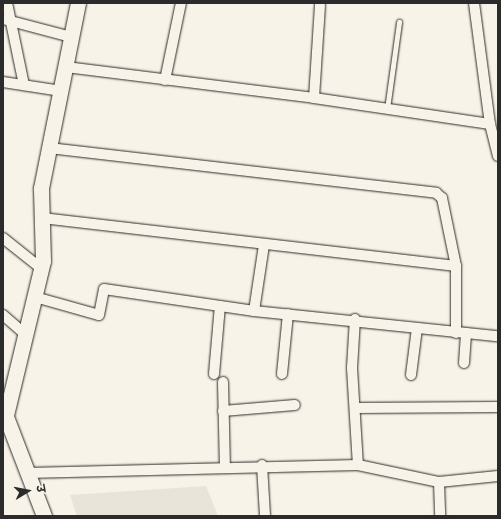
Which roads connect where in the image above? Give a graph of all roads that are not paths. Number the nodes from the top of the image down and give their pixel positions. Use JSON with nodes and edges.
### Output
{"nodes":[{"id":1,"x":7,"y":3,"type":"edge"},
{"id":2,"x":78,"y":3,"type":"edge"},
{"id":3,"x":181,"y":3,"type":"edge"},
{"id":4,"x":474,"y":3,"type":"edge"},
{"id":5,"x":320,"y":4,"type":"dead end"},
{"id":6,"x":7,"y":20,"type":"edge"},
{"id":7,"x":399,"y":22,"type":"dead end"},
{"id":8,"x":72,"y":37,"type":"junction"},
{"id":9,"x":66,"y":67,"type":"junction"},
{"id":10,"x":165,"y":80,"type":"junction"},
{"id":11,"x":3,"y":82,"type":"edge"},
{"id":12,"x":24,"y":85,"type":"junction"},
{"id":13,"x":61,"y":91,"type":"junction"},
{"id":14,"x":314,"y":98,"type":"junction"},
{"id":15,"x":387,"y":109,"type":"junction"},
{"id":16,"x":490,"y":124,"type":"junction"},
{"id":17,"x":49,"y":148,"type":"junction"},
{"id":18,"x":498,"y":156,"type":"edge"},
{"id":19,"x":42,"y":218,"type":"junction"},
{"id":20,"x":3,"y":238,"type":"edge"},
{"id":21,"x":264,"y":245,"type":"junction"},
{"id":22,"x":456,"y":266,"type":"junction"},
{"id":23,"x":42,"y":269,"type":"junction"},
{"id":24,"x":35,"y":297,"type":"junction"},
{"id":25,"x":220,"y":306,"type":"junction"},
{"id":26,"x":254,"y":311,"type":"junction"},
{"id":27,"x":288,"y":314,"type":"junction"},
{"id":28,"x":3,"y":315,"type":"edge"},
{"id":29,"x":355,"y":319,"type":"junction"},
{"id":30,"x":417,"y":328,"type":"junction"},
{"id":31,"x":461,"y":333,"type":"junction"},
{"id":32,"x":25,"y":334,"type":"junction"},
{"id":33,"x":498,"y":336,"type":"edge"},
{"id":34,"x":464,"y":363,"type":"dead end"},
{"id":35,"x":214,"y":374,"type":"dead end"},
{"id":36,"x":282,"y":374,"type":"dead end"},
{"id":37,"x":411,"y":375,"type":"dead end"},
{"id":38,"x":223,"y":382,"type":"dead end"},
{"id":39,"x":295,"y":405,"type":"dead end"},
{"id":40,"x":498,"y":407,"type":"edge"},
{"id":41,"x":356,"y":408,"type":"junction"},
{"id":42,"x":223,"y":411,"type":"junction"},
{"id":43,"x":4,"y":412,"type":"edge"},
{"id":44,"x":262,"y":465,"type":"junction"},
{"id":45,"x":358,"y":465,"type":"junction"},
{"id":46,"x":225,"y":467,"type":"junction"},
{"id":47,"x":27,"y":473,"type":"junction"},
{"id":48,"x":498,"y":476,"type":"edge"},
{"id":49,"x":439,"y":482,"type":"junction"},
{"id":50,"x":44,"y":516,"type":"edge"},
{"id":51,"x":265,"y":516,"type":"edge"},
{"id":52,"x":440,"y":516,"type":"edge"}],
"edges":[{"from":1,"to":6,"type":"street"},
{"from":2,"to":8,"type":"street"},
{"from":3,"to":10,"type":"street"},
{"from":4,"to":16,"type":"street"},
{"from":5,"to":14,"type":"street"},
{"from":6,"to":8,"type":"street"},
{"from":6,"to":12,"type":"street"},
{"from":7,"to":15,"type":"lane"},
{"from":8,"to":9,"type":"street"},
{"from":9,"to":10,"type":"street"},
{"from":9,"to":13,"type":"street"},
{"from":10,"to":14,"type":"street"},
{"from":11,"to":12,"type":"street"},
{"from":12,"to":13,"type":"street"},
{"from":13,"to":17,"type":"street"},
{"from":14,"to":15,"type":"street"},
{"from":15,"to":16,"type":"street"},
{"from":16,"to":18,"type":"street"},
{"from":17,"to":19,"type":"street"},
{"from":17,"to":22,"type":"street"},
{"from":19,"to":21,"type":"street"},
{"from":19,"to":23,"type":"street"},
{"from":20,"to":23,"type":"street"},
{"from":21,"to":22,"type":"street"},
{"from":21,"to":26,"type":"street"},
{"from":22,"to":31,"type":"street"},
{"from":23,"to":24,"type":"street"},
{"from":24,"to":25,"type":"street"},
{"from":24,"to":32,"type":"street"},
{"from":25,"to":26,"type":"street"},
{"from":25,"to":35,"type":"street"},
{"from":26,"to":27,"type":"street"},
{"from":27,"to":29,"type":"street"},
{"from":27,"to":36,"type":"street"},
{"from":28,"to":32,"type":"street"},
{"from":29,"to":30,"type":"street"},
{"from":29,"to":41,"type":"street"},
{"from":30,"to":31,"type":"street"},
{"from":30,"to":37,"type":"street"},
{"from":31,"to":33,"type":"street"},
{"from":31,"to":34,"type":"street"},
{"from":32,"to":43,"type":"street"},
{"from":38,"to":42,"type":"street"},
{"from":39,"to":42,"type":"street"},
{"from":40,"to":41,"type":"street"},
{"from":41,"to":45,"type":"street"},
{"from":42,"to":46,"type":"street"},
{"from":43,"to":47,"type":"street"},
{"from":44,"to":45,"type":"street"},
{"from":44,"to":46,"type":"street"},
{"from":44,"to":51,"type":"street"},
{"from":45,"to":49,"type":"street"},
{"from":46,"to":47,"type":"street"},
{"from":47,"to":50,"type":"street"},
{"from":48,"to":49,"type":"street"},
{"from":49,"to":52,"type":"street"}]}
